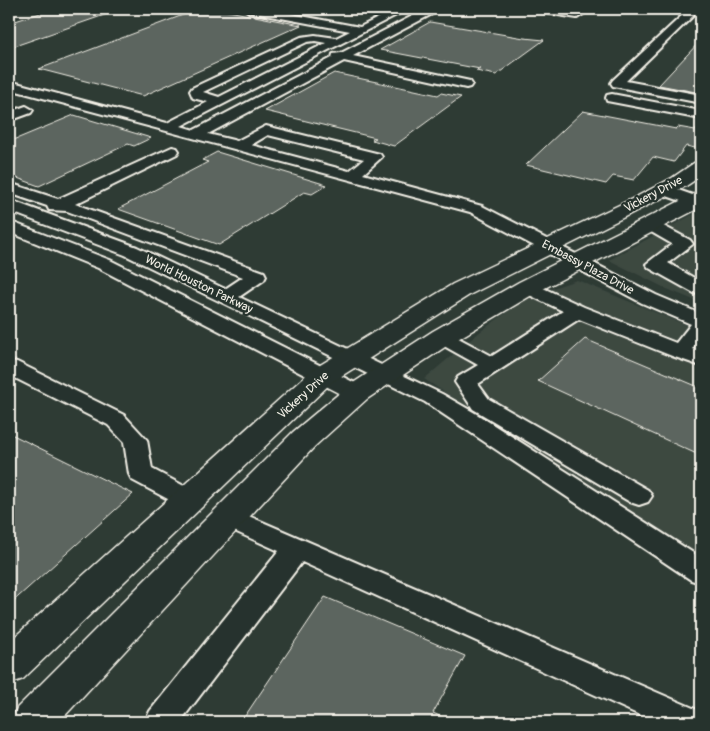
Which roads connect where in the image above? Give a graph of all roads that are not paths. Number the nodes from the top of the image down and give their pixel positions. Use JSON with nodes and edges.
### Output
{"nodes":[{"id":1,"x":249,"y":9,"type":"edge"},
{"id":2,"x":403,"y":9,"type":"edge"},
{"id":3,"x":424,"y":9,"type":"edge"},
{"id":4,"x":539,"y":9,"type":"edge"},
{"id":5,"x":586,"y":9,"type":"edge"},
{"id":6,"x":695,"y":9,"type":"edge"},
{"id":7,"x":362,"y":30,"type":"junction"},
{"id":8,"x":336,"y":42,"type":"junction"},
{"id":9,"x":317,"y":52,"type":"junction"},
{"id":10,"x":342,"y":58,"type":"junction"},
{"id":11,"x":9,"y":75,"type":"edge"},
{"id":12,"x":466,"y":84,"type":"dead end"},
{"id":13,"x":9,"y":85,"type":"edge"},
{"id":14,"x":76,"y":89,"type":"dead end"},
{"id":15,"x":612,"y":98,"type":"dead end"},
{"id":16,"x":701,"y":99,"type":"edge"},
{"id":17,"x":219,"y":101,"type":"junction"},
{"id":18,"x":26,"y":110,"type":"dead end"},
{"id":19,"x":163,"y":112,"type":"dead end"},
{"id":20,"x":701,"y":115,"type":"edge"},
{"id":21,"x":9,"y":117,"type":"edge"},
{"id":22,"x":153,"y":123,"type":"junction"},
{"id":23,"x":169,"y":127,"type":"junction"},
{"id":24,"x":197,"y":134,"type":"junction"},
{"id":25,"x":240,"y":146,"type":"junction"},
{"id":26,"x":172,"y":151,"type":"dead end"},
{"id":27,"x":701,"y":167,"type":"edge"},
{"id":28,"x":352,"y":176,"type":"junction"},
{"id":29,"x":9,"y":188,"type":"edge"},
{"id":30,"x":664,"y":190,"type":"junction"},
{"id":31,"x":699,"y":200,"type":"edge"},
{"id":32,"x":59,"y":204,"type":"junction"},
{"id":33,"x":9,"y":206,"type":"edge"},
{"id":34,"x":38,"y":216,"type":"junction"},
{"id":35,"x":652,"y":225,"type":"junction"},
{"id":36,"x":12,"y":227,"type":"edge"},
{"id":37,"x":548,"y":247,"type":"junction"},
{"id":38,"x":576,"y":262,"type":"junction"},
{"id":39,"x":174,"y":272,"type":"junction"},
{"id":40,"x":148,"y":285,"type":"junction"},
{"id":41,"x":528,"y":287,"type":"junction"},
{"id":42,"x":701,"y":289,"type":"edge"},
{"id":43,"x":226,"y":297,"type":"junction"},
{"id":44,"x":577,"y":311,"type":"junction"},
{"id":45,"x":701,"y":322,"type":"edge"},
{"id":46,"x":442,"y":337,"type":"junction"},
{"id":47,"x":679,"y":352,"type":"junction"},
{"id":48,"x":350,"y":358,"type":"junction"},
{"id":49,"x":701,"y":360,"type":"edge"},
{"id":50,"x":493,"y":365,"type":"junction"},
{"id":51,"x":9,"y":367,"type":"edge"},
{"id":52,"x":384,"y":375,"type":"junction"},
{"id":53,"x":322,"y":376,"type":"junction"},
{"id":54,"x":357,"y":393,"type":"junction"},
{"id":55,"x":639,"y":496,"type":"dead end"},
{"id":56,"x":190,"y":500,"type":"junction"},
{"id":57,"x":230,"y":518,"type":"junction"},
{"id":58,"x":297,"y":548,"type":"junction"},
{"id":59,"x":701,"y":572,"type":"edge"},
{"id":60,"x":9,"y":667,"type":"edge"},
{"id":61,"x":32,"y":722,"type":"edge"},
{"id":62,"x":161,"y":722,"type":"edge"},
{"id":63,"x":689,"y":722,"type":"edge"}],
"edges":[{"from":1,"to":7,"type":"street"},
{"from":2,"to":7,"type":"street"},
{"from":3,"to":10,"type":"street"},
{"from":4,"to":5,"type":"street"},
{"from":6,"to":16,"type":"street"},
{"from":7,"to":8,"type":"street"},
{"from":8,"to":9,"type":"street"},
{"from":8,"to":17,"type":"street"},
{"from":9,"to":10,"type":"street"},
{"from":9,"to":17,"type":"street"},
{"from":10,"to":12,"type":"street"},
{"from":10,"to":24,"type":"street"},
{"from":11,"to":14,"type":"street"},
{"from":13,"to":22,"type":"street","name":"Embassy Plaza Drive"},
{"from":15,"to":20,"type":"street"},
{"from":17,"to":23,"type":"street"},
{"from":18,"to":21,"type":"street"},
{"from":19,"to":22,"type":"street"},
{"from":22,"to":23,"type":"street","name":"Embassy Plaza Drive"},
{"from":23,"to":24,"type":"street","name":"Embassy Plaza Drive"},
{"from":24,"to":25,"type":"street","name":"Embassy Plaza Drive"},
{"from":25,"to":28,"type":"street","name":"Embassy Plaza Drive"},
{"from":25,"to":28,"type":"street"},
{"from":26,"to":32,"type":"street"},
{"from":27,"to":30,"type":"main road","name":"Vickery Drive"},
{"from":28,"to":37,"type":"street","name":"Embassy Plaza Drive"},
{"from":29,"to":32,"type":"street"},
{"from":30,"to":31,"type":"street"},
{"from":30,"to":37,"type":"main road","name":"Vickery Drive"},
{"from":31,"to":35,"type":"main road","name":"Vickery Drive"},
{"from":32,"to":34,"type":"street"},
{"from":32,"to":43,"type":"street"},
{"from":33,"to":34,"type":"street","name":"World Houston Parkway"},
{"from":34,"to":36,"type":"street"},
{"from":34,"to":39,"type":"street","name":"World Houston Parkway"},
{"from":35,"to":38,"type":"main road","name":"Vickery Drive"},
{"from":35,"to":42,"type":"street"},
{"from":36,"to":40,"type":"street","name":"World Houston Parkway"},
{"from":37,"to":38,"type":"street","name":"Embassy Plaza Drive"},
{"from":37,"to":48,"type":"main road","name":"Vickery Drive"},
{"from":38,"to":41,"type":"main road","name":"Vickery Drive"},
{"from":38,"to":45,"type":"street","name":"Embassy Plaza Drive"},
{"from":39,"to":40,"type":"street"},
{"from":39,"to":43,"type":"street","name":"World Houston Parkway"},
{"from":40,"to":53,"type":"street","name":"World Houston Parkway"},
{"from":41,"to":44,"type":"street"},
{"from":41,"to":46,"type":"main road","name":"Vickery Drive"},
{"from":43,"to":48,"type":"street","name":"World Houston Parkway"},
{"from":44,"to":47,"type":"street"},
{"from":44,"to":50,"type":"street"},
{"from":45,"to":47,"type":"street"},
{"from":46,"to":50,"type":"street"},
{"from":46,"to":52,"type":"main road","name":"Vickery Drive"},
{"from":47,"to":49,"type":"street"},
{"from":48,"to":52,"type":"street","name":"World Houston Parkway"},
{"from":48,"to":53,"type":"main road","name":"Vickery Drive"},
{"from":50,"to":55,"type":"street"},
{"from":51,"to":56,"type":"street"},
{"from":52,"to":54,"type":"main road","name":"Vickery Drive"},
{"from":52,"to":59,"type":"street","name":"World Houston Parkway"},
{"from":53,"to":54,"type":"street","name":"World Houston Parkway"},
{"from":53,"to":56,"type":"main road","name":"Vickery Drive"},
{"from":54,"to":57,"type":"main road","name":"Vickery Drive"},
{"from":56,"to":57,"type":"main road"},
{"from":56,"to":60,"type":"main road","name":"Vickery Drive"},
{"from":57,"to":58,"type":"street"},
{"from":57,"to":61,"type":"main road","name":"Vickery Drive"},
{"from":58,"to":62,"type":"street"},
{"from":58,"to":63,"type":"street"}]}
